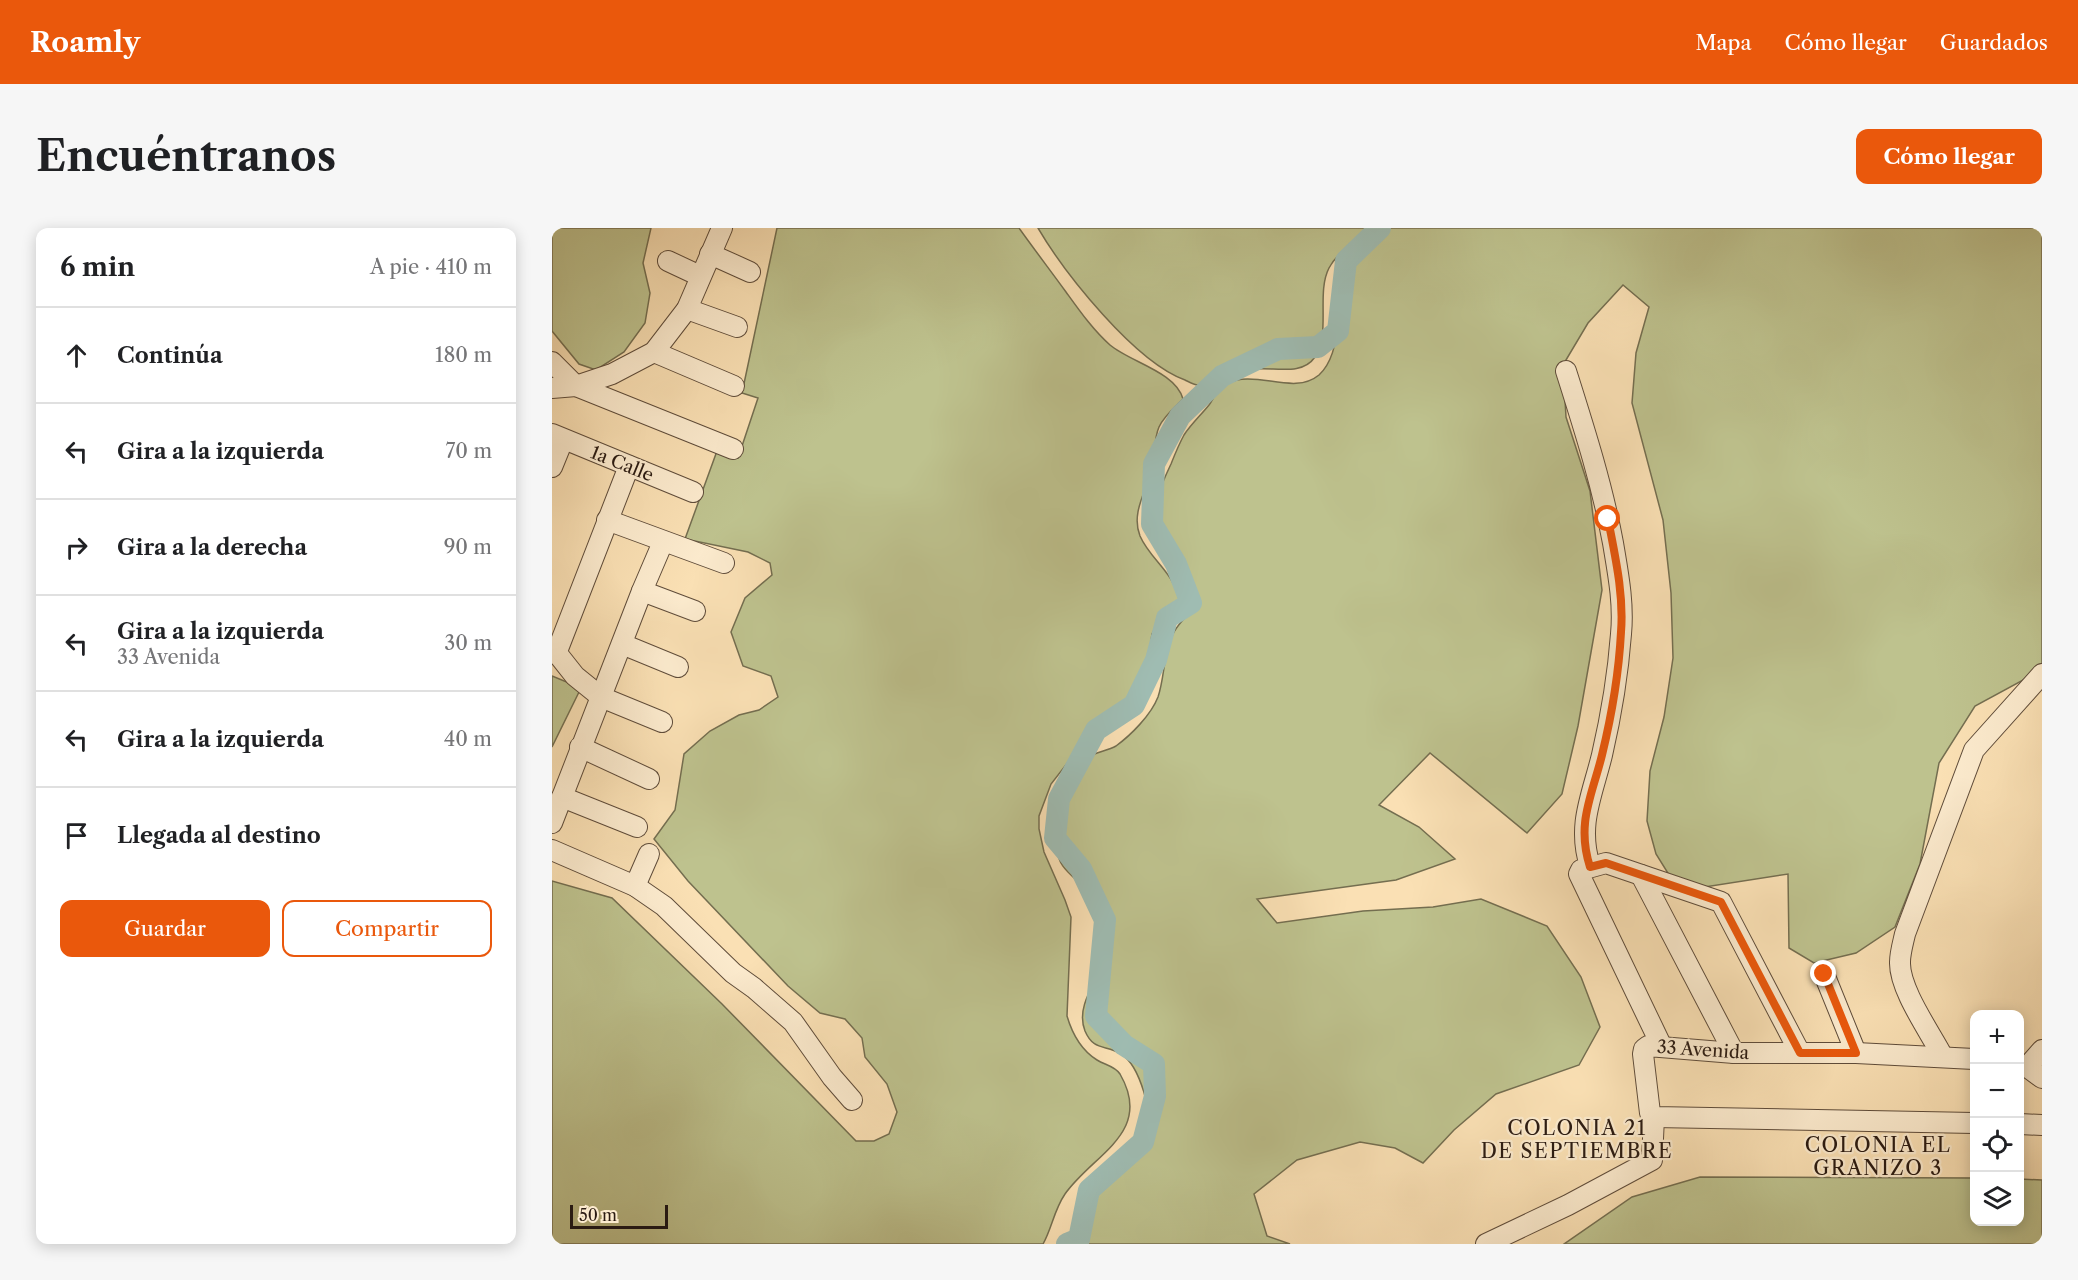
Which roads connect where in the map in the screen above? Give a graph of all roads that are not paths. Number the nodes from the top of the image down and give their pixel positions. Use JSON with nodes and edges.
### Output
{"nodes":[{"id":1,"x":722,"y":228,"type":"edge"},
{"id":2,"x":710,"y":254,"type":"junction"},
{"id":3,"x":668,"y":261,"type":"dead end"},
{"id":4,"x":750,"y":272,"type":"dead end"},
{"id":5,"x":700,"y":276,"type":"junction"},
{"id":6,"x":687,"y":309,"type":"junction"},
{"id":7,"x":737,"y":327,"type":"dead end"},
{"id":8,"x":654,"y":352,"type":"junction"},
{"id":9,"x":552,"y":362,"type":"edge"},
{"id":10,"x":1566,"y":371,"type":"dead end"},
{"id":11,"x":576,"y":386,"type":"junction"},
{"id":12,"x":734,"y":386,"type":"dead end"},
{"id":13,"x":552,"y":388,"type":"edge"},
{"id":14,"x":557,"y":437,"type":"edge"},
{"id":15,"x":733,"y":448,"type":"dead end"},
{"id":16,"x":629,"y":466,"type":"junction"},
{"id":17,"x":552,"y":467,"type":"edge"},
{"id":18,"x":693,"y":492,"type":"dead end"},
{"id":19,"x":607,"y":520,"type":"junction"},
{"id":20,"x":663,"y":542,"type":"junction"},
{"id":21,"x":724,"y":563,"type":"dead end"},
{"id":22,"x":642,"y":591,"type":"junction"},
{"id":23,"x":695,"y":611,"type":"dead end"},
{"id":24,"x":622,"y":644,"type":"junction"},
{"id":25,"x":554,"y":651,"type":"edge"},
{"id":26,"x":678,"y":668,"type":"dead end"},
{"id":27,"x":2042,"y":674,"type":"edge"},
{"id":28,"x":601,"y":697,"type":"junction"},
{"id":29,"x":662,"y":722,"type":"dead end"},
{"id":30,"x":580,"y":747,"type":"junction"},
{"id":31,"x":649,"y":780,"type":"dead end"},
{"id":32,"x":562,"y":797,"type":"junction"},
{"id":33,"x":552,"y":823,"type":"edge"},
{"id":34,"x":638,"y":828,"type":"dead end"},
{"id":35,"x":552,"y":850,"type":"edge"},
{"id":36,"x":649,"y":854,"type":"dead end"},
{"id":37,"x":1590,"y":867,"type":"junction"},
{"id":38,"x":1641,"y":875,"type":"junction"},
{"id":39,"x":635,"y":886,"type":"junction"},
{"id":40,"x":1824,"y":974,"type":"dead end"},
{"id":41,"x":1653,"y":1048,"type":"junction"},
{"id":42,"x":2042,"y":1050,"type":"edge"},
{"id":43,"x":1734,"y":1053,"type":"junction"},
{"id":44,"x":1800,"y":1053,"type":"junction"},
{"id":45,"x":1856,"y":1053,"type":"junction"},
{"id":46,"x":1943,"y":1056,"type":"junction"},
{"id":47,"x":1970,"y":1059,"type":"edge"},
{"id":48,"x":2029,"y":1070,"type":"edge"},
{"id":49,"x":852,"y":1100,"type":"dead end"},
{"id":50,"x":1654,"y":1117,"type":"junction"},
{"id":51,"x":1970,"y":1123,"type":"edge"},
{"id":52,"x":2024,"y":1124,"type":"edge"},
{"id":53,"x":2042,"y":1125,"type":"edge"},
{"id":54,"x":1486,"y":1244,"type":"edge"}],
"edges":[{"from":1,"to":2,"type":"street"},
{"from":2,"to":4,"type":"street"},
{"from":2,"to":5,"type":"street"},
{"from":3,"to":5,"type":"street"},
{"from":5,"to":6,"type":"street"},
{"from":6,"to":7,"type":"street"},
{"from":6,"to":8,"type":"street"},
{"from":8,"to":11,"type":"street"},
{"from":8,"to":12,"type":"street"},
{"from":9,"to":11,"type":"street"},
{"from":10,"to":37,"type":"street"},
{"from":11,"to":13,"type":"street"},
{"from":11,"to":15,"type":"street"},
{"from":14,"to":16,"type":"street","name":"1a Calle"},
{"from":14,"to":17,"type":"street"},
{"from":16,"to":18,"type":"street","name":"1a Calle"},
{"from":16,"to":19,"type":"street"},
{"from":19,"to":20,"type":"street"},
{"from":19,"to":25,"type":"street"},
{"from":20,"to":21,"type":"street"},
{"from":20,"to":22,"type":"street"},
{"from":22,"to":23,"type":"street"},
{"from":22,"to":24,"type":"street"},
{"from":24,"to":26,"type":"street"},
{"from":24,"to":28,"type":"street"},
{"from":25,"to":28,"type":"street"},
{"from":27,"to":46,"type":"street"},
{"from":28,"to":29,"type":"street"},
{"from":28,"to":30,"type":"street"},
{"from":30,"to":31,"type":"street"},
{"from":30,"to":32,"type":"street"},
{"from":32,"to":33,"type":"street"},
{"from":32,"to":34,"type":"street"},
{"from":35,"to":39,"type":"street"},
{"from":36,"to":39,"type":"street"},
{"from":37,"to":38,"type":"street"},
{"from":37,"to":41,"type":"street"},
{"from":38,"to":43,"type":"street"},
{"from":38,"to":44,"type":"street"},
{"from":39,"to":49,"type":"street"},
{"from":40,"to":45,"type":"street"},
{"from":41,"to":43,"type":"street","name":"33 Avenida"},
{"from":41,"to":50,"type":"street","name":"33 Avenida"},
{"from":42,"to":48,"type":"street"},
{"from":43,"to":44,"type":"street","name":"33 Avenida"},
{"from":44,"to":45,"type":"street","name":"33 Avenida"},
{"from":45,"to":46,"type":"street","name":"33 Avenida"},
{"from":46,"to":47,"type":"street","name":"33 Avenida"},
{"from":50,"to":51,"type":"street"},
{"from":50,"to":54,"type":"street","name":"33 Avenida"},
{"from":52,"to":53,"type":"street"}]}
